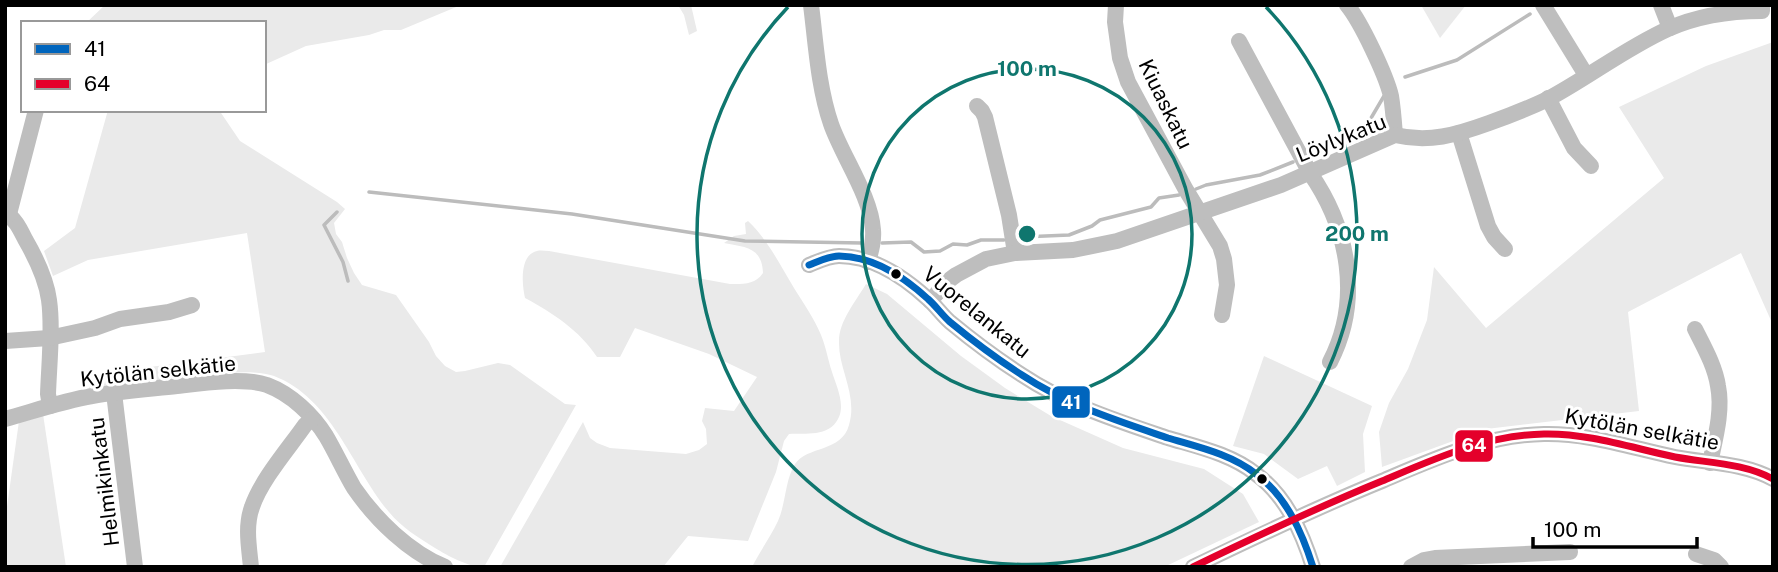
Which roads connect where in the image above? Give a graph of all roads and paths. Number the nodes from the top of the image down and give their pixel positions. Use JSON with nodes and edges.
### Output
{"nodes":[{"id":1,"x":811,"y":5,"type":"edge"},
{"id":2,"x":1116,"y":5,"type":"edge"},
{"id":3,"x":1347,"y":5,"type":"edge"},
{"id":4,"x":1543,"y":5,"type":"edge"},
{"id":5,"x":1661,"y":5,"type":"edge"},
{"id":6,"x":1762,"y":5,"type":"edge"},
{"id":7,"x":1671,"y":28,"type":"junction"},
{"id":8,"x":1239,"y":41,"type":"dead end"},
{"id":9,"x":1586,"y":75,"type":"junction"},
{"id":10,"x":1548,"y":99,"type":"junction"},
{"id":11,"x":977,"y":106,"type":"dead end"},
{"id":12,"x":35,"y":112,"type":"edge"},
{"id":13,"x":1459,"y":133,"type":"junction"},
{"id":14,"x":1395,"y":135,"type":"junction"},
{"id":15,"x":1591,"y":166,"type":"dead end"},
{"id":16,"x":1310,"y":173,"type":"junction"},
{"id":17,"x":7,"y":214,"type":"edge"},
{"id":18,"x":1200,"y":214,"type":"junction"},
{"id":19,"x":1505,"y":249,"type":"dead end"},
{"id":20,"x":1015,"y":253,"type":"junction"},
{"id":21,"x":868,"y":262,"type":"junction"},
{"id":22,"x":809,"y":265,"type":"dead end"},
{"id":23,"x":930,"y":301,"type":"junction"},
{"id":24,"x":192,"y":305,"type":"dead end"},
{"id":25,"x":1222,"y":315,"type":"dead end"},
{"id":26,"x":1695,"y":329,"type":"dead end"},
{"id":27,"x":50,"y":338,"type":"junction"},
{"id":28,"x":5,"y":341,"type":"edge"},
{"id":29,"x":1330,"y":362,"type":"dead end"},
{"id":30,"x":114,"y":393,"type":"junction"},
{"id":31,"x":50,"y":406,"type":"junction"},
{"id":32,"x":5,"y":419,"type":"edge"},
{"id":33,"x":312,"y":419,"type":"junction"},
{"id":34,"x":1710,"y":463,"type":"junction"},
{"id":35,"x":1773,"y":479,"type":"edge"},
{"id":36,"x":1294,"y":519,"type":"junction"},
{"id":37,"x":1570,"y":552,"type":"dead end"},
{"id":38,"x":1696,"y":554,"type":"dead end"},
{"id":39,"x":135,"y":567,"type":"edge"},
{"id":40,"x":251,"y":567,"type":"edge"},
{"id":41,"x":445,"y":567,"type":"edge"},
{"id":42,"x":1193,"y":567,"type":"edge"},
{"id":43,"x":1313,"y":567,"type":"edge"},
{"id":44,"x":1411,"y":567,"type":"edge"},
{"id":45,"x":1721,"y":567,"type":"edge"}],
"edges":[{"from":1,"to":21,"type":"street"},
{"from":2,"to":18,"type":"street","name":"Kiuaskatu"},
{"from":3,"to":14,"type":"street"},
{"from":4,"to":9,"type":"street"},
{"from":5,"to":7,"type":"street"},
{"from":6,"to":7,"type":"street","name":"Löylykatu"},
{"from":7,"to":9,"type":"street","name":"Löylykatu"},
{"from":8,"to":16,"type":"street"},
{"from":9,"to":10,"type":"street","name":"Löylykatu"},
{"from":10,"to":13,"type":"street","name":"Löylykatu"},
{"from":10,"to":15,"type":"street"},
{"from":11,"to":20,"type":"street"},
{"from":12,"to":17,"type":"street"},
{"from":13,"to":14,"type":"street","name":"Löylykatu"},
{"from":13,"to":19,"type":"street"},
{"from":14,"to":16,"type":"street","name":"Löylykatu"},
{"from":16,"to":18,"type":"street","name":"Löylykatu"},
{"from":16,"to":29,"type":"street"},
{"from":17,"to":27,"type":"street"},
{"from":18,"to":20,"type":"street","name":"Löylykatu"},
{"from":18,"to":25,"type":"street","name":"Kiuaskatu"},
{"from":20,"to":23,"type":"street","name":"Löylykatu"},
{"from":21,"to":22,"type":"street","name":"Vuorelankatu"},
{"from":21,"to":23,"type":"street","name":"Vuorelankatu"},
{"from":23,"to":36,"type":"street","name":"Vuorelankatu"},
{"from":24,"to":27,"type":"street"},
{"from":26,"to":34,"type":"street"},
{"from":27,"to":28,"type":"street"},
{"from":27,"to":31,"type":"street"},
{"from":30,"to":31,"type":"street","name":"Kytölän selkätie"},
{"from":30,"to":33,"type":"street","name":"Kytölän selkätie"},
{"from":30,"to":39,"type":"street","name":"Helmikinkatu"},
{"from":31,"to":32,"type":"street","name":"Kytölän selkätie"},
{"from":33,"to":40,"type":"street"},
{"from":33,"to":41,"type":"street","name":"Kytölän selkätie"},
{"from":34,"to":35,"type":"street","name":"Kytölän selkätie"},
{"from":34,"to":36,"type":"street","name":"Kytölän selkätie"},
{"from":36,"to":42,"type":"street","name":"Kytölän selkätie"},
{"from":36,"to":43,"type":"street","name":"Vuorelankatu"},
{"from":37,"to":44,"type":"street"},
{"from":38,"to":45,"type":"street"}]}
